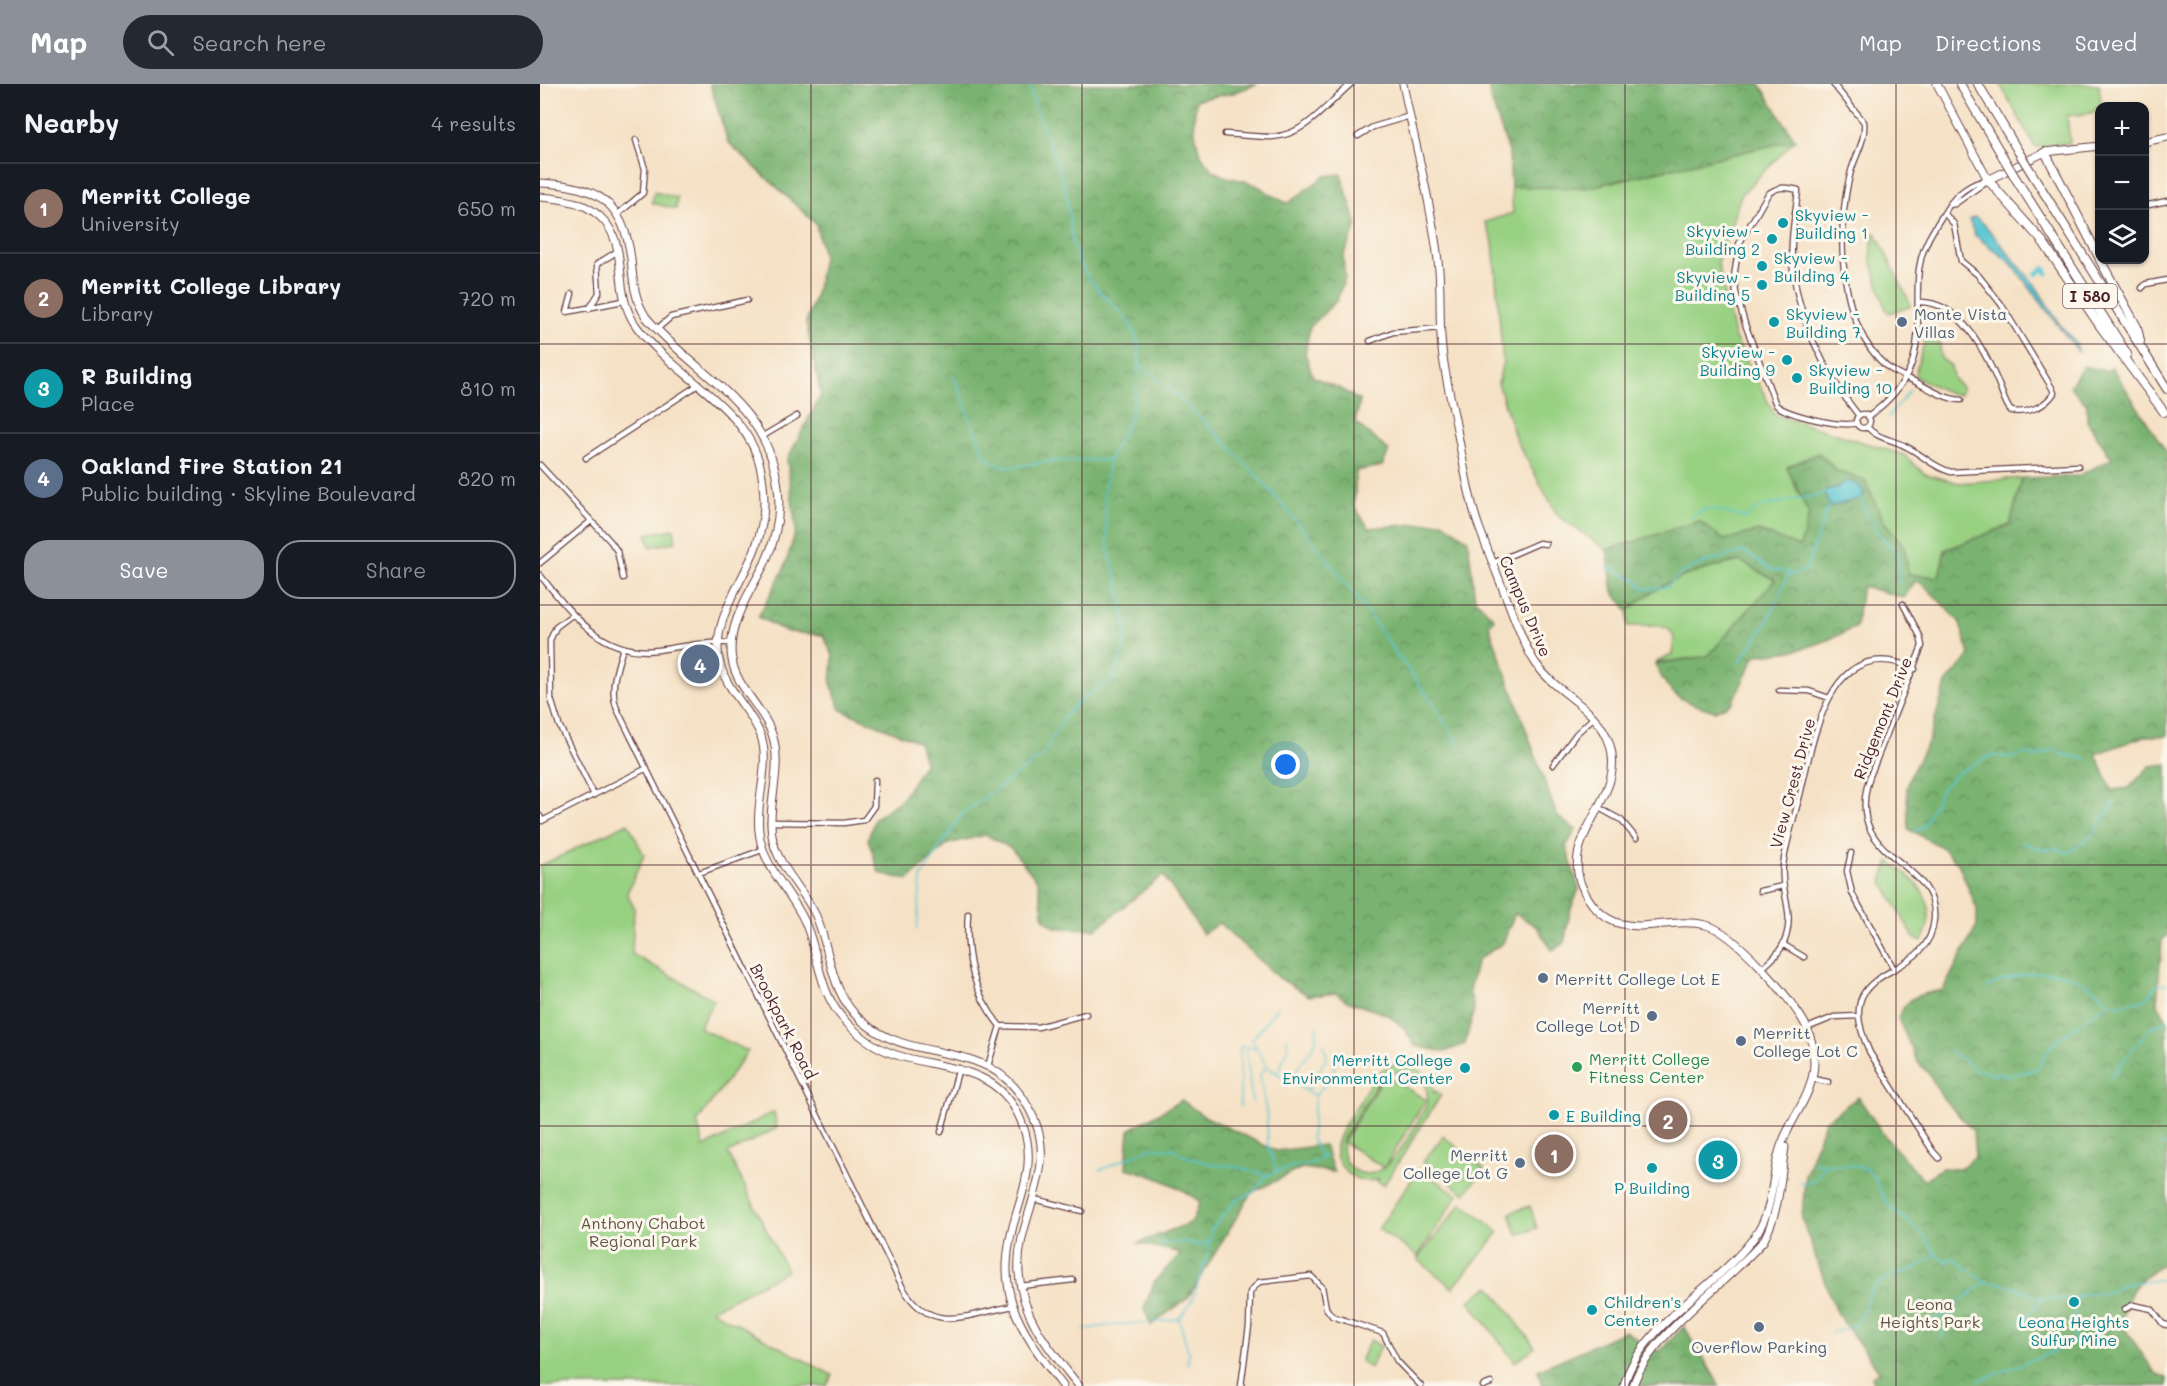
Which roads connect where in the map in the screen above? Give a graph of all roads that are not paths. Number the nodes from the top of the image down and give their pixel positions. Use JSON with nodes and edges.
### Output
{"nodes":[{"id":1,"x":1351,"y":84,"type":"edge"},
{"id":2,"x":1403,"y":84,"type":"edge"},
{"id":3,"x":1833,"y":84,"type":"edge"},
{"id":4,"x":1937,"y":84,"type":"edge"},
{"id":5,"x":1960,"y":84,"type":"edge"},
{"id":6,"x":1978,"y":84,"type":"edge"},
{"id":7,"x":1410,"y":116,"type":"junction"},
{"id":8,"x":1225,"y":134,"type":"dead end"},
{"id":9,"x":1358,"y":136,"type":"dead end"},
{"id":10,"x":2167,"y":136,"type":"edge"},
{"id":11,"x":636,"y":140,"type":"dead end"},
{"id":12,"x":2149,"y":141,"type":"edge"},
{"id":13,"x":2095,"y":147,"type":"edge"},
{"id":14,"x":2045,"y":152,"type":"junction"},
{"id":15,"x":1988,"y":180,"type":"junction"},
{"id":16,"x":540,"y":183,"type":"edge"},
{"id":17,"x":540,"y":197,"type":"edge"},
{"id":18,"x":2167,"y":201,"type":"edge"},
{"id":19,"x":2149,"y":205,"type":"edge"},
{"id":20,"x":1944,"y":213,"type":"junction"},
{"id":21,"x":618,"y":214,"type":"junction"},
{"id":22,"x":2095,"y":249,"type":"edge"},
{"id":23,"x":618,"y":251,"type":"junction"},
{"id":24,"x":2103,"y":264,"type":"edge"},
{"id":25,"x":2167,"y":280,"type":"edge"},
{"id":26,"x":2142,"y":288,"type":"dead end"},
{"id":27,"x":572,"y":294,"type":"dead end"},
{"id":28,"x":747,"y":300,"type":"dead end"},
{"id":29,"x":623,"y":301,"type":"junction"},
{"id":30,"x":1918,"y":303,"type":"junction"},
{"id":31,"x":588,"y":309,"type":"junction"},
{"id":32,"x":1440,"y":328,"type":"junction"},
{"id":33,"x":657,"y":330,"type":"junction"},
{"id":34,"x":1370,"y":341,"type":"dead end"},
{"id":35,"x":2142,"y":350,"type":"junction"},
{"id":36,"x":1906,"y":377,"type":"junction"},
{"id":37,"x":698,"y":385,"type":"junction"},
{"id":38,"x":2167,"y":388,"type":"edge"},
{"id":39,"x":1961,"y":400,"type":"dead end"},
{"id":40,"x":2165,"y":415,"type":"edge"},
{"id":41,"x":797,"y":416,"type":"dead end"},
{"id":42,"x":1859,"y":416,"type":"junction"},
{"id":43,"x":1868,"y":417,"type":"junction"},
{"id":44,"x":1857,"y":423,"type":"junction"},
{"id":45,"x":1867,"y":427,"type":"junction"},
{"id":46,"x":763,"y":436,"type":"junction"},
{"id":47,"x":586,"y":458,"type":"dead end"},
{"id":48,"x":540,"y":465,"type":"edge"},
{"id":49,"x":2078,"y":466,"type":"dead end"},
{"id":50,"x":591,"y":521,"type":"junction"},
{"id":51,"x":1546,"y":544,"type":"dead end"},
{"id":52,"x":540,"y":563,"type":"edge"},
{"id":53,"x":1492,"y":563,"type":"junction"},
{"id":54,"x":540,"y":575,"type":"edge"},
{"id":55,"x":623,"y":578,"type":"dead end"},
{"id":56,"x":1904,"y":604,"type":"dead end"},
{"id":57,"x":572,"y":615,"type":"junction"},
{"id":58,"x":717,"y":643,"type":"junction"},
{"id":59,"x":731,"y":643,"type":"junction"},
{"id":60,"x":623,"y":648,"type":"junction"},
{"id":61,"x":1915,"y":669,"type":"junction"},
{"id":62,"x":1779,"y":690,"type":"dead end"},
{"id":63,"x":1829,"y":698,"type":"junction"},
{"id":64,"x":1594,"y":717,"type":"junction"},
{"id":65,"x":1553,"y":765,"type":"dead end"},
{"id":66,"x":647,"y":768,"type":"junction"},
{"id":67,"x":875,"y":780,"type":"dead end"},
{"id":68,"x":594,"y":795,"type":"junction"},
{"id":69,"x":1599,"y":808,"type":"junction"},
{"id":70,"x":540,"y":816,"type":"edge"},
{"id":71,"x":770,"y":822,"type":"junction"},
{"id":72,"x":1636,"y":838,"type":"dead end"},
{"id":73,"x":762,"y":850,"type":"junction"},
{"id":74,"x":1851,"y":853,"type":"dead end"},
{"id":75,"x":699,"y":873,"type":"junction"},
{"id":76,"x":1783,"y":886,"type":"junction"},
{"id":77,"x":1760,"y":891,"type":"dead end"},
{"id":78,"x":968,"y":914,"type":"dead end"},
{"id":79,"x":1784,"y":945,"type":"junction"},
{"id":80,"x":1804,"y":957,"type":"dead end"},
{"id":81,"x":1761,"y":969,"type":"junction"},
{"id":82,"x":1894,"y":969,"type":"junction"},
{"id":83,"x":1086,"y":1014,"type":"dead end"},
{"id":84,"x":1858,"y":1016,"type":"junction"},
{"id":85,"x":1000,"y":1026,"type":"junction"},
{"id":86,"x":1807,"y":1028,"type":"junction"},
{"id":87,"x":988,"y":1066,"type":"junction"},
{"id":88,"x":959,"y":1068,"type":"junction"},
{"id":89,"x":1813,"y":1079,"type":"junction"},
{"id":90,"x":1828,"y":1082,"type":"dead end"},
{"id":91,"x":941,"y":1132,"type":"dead end"},
{"id":92,"x":1787,"y":1136,"type":"junction"},
{"id":93,"x":1940,"y":1158,"type":"dead end"},
{"id":94,"x":1034,"y":1199,"type":"junction"},
{"id":95,"x":1082,"y":1211,"type":"dead end"},
{"id":96,"x":1073,"y":1280,"type":"dead end"},
{"id":97,"x":1020,"y":1286,"type":"junction"},
{"id":98,"x":1013,"y":1306,"type":"junction"},
{"id":99,"x":2125,"y":1309,"type":"dead end"},
{"id":100,"x":2167,"y":1325,"type":"edge"},
{"id":101,"x":1491,"y":1383,"type":"dead end"},
{"id":102,"x":1063,"y":1386,"type":"edge"},
{"id":103,"x":1079,"y":1386,"type":"edge"},
{"id":104,"x":1241,"y":1386,"type":"edge"},
{"id":105,"x":1421,"y":1386,"type":"edge"},
{"id":106,"x":1483,"y":1386,"type":"edge"},
{"id":107,"x":1624,"y":1386,"type":"edge"},
{"id":108,"x":1633,"y":1386,"type":"edge"}],
"edges":[{"from":1,"to":8,"type":"street"},
{"from":2,"to":7,"type":"main road","name":"Campus Drive"},
{"from":3,"to":36,"type":"street"},
{"from":4,"to":15,"type":"main road"},
{"from":5,"to":40,"type":"highway","number":"I 580","bridge":true},
{"from":6,"to":35,"type":"highway","number":"I 580","bridge":true},
{"from":7,"to":9,"type":"street"},
{"from":7,"to":32,"type":"main road","name":"Campus Drive"},
{"from":10,"to":12,"type":"main road"},
{"from":11,"to":21,"type":"street"},
{"from":13,"to":14,"type":"main road"},
{"from":14,"to":15,"type":"main road"},
{"from":14,"to":22,"type":"highway"},
{"from":15,"to":20,"type":"street"},
{"from":15,"to":40,"type":"highway"},
{"from":16,"to":21,"type":"main road"},
{"from":17,"to":23,"type":"main road"},
{"from":18,"to":19,"type":"street"},
{"from":20,"to":30,"type":"street"},
{"from":20,"to":30,"type":"street"},
{"from":21,"to":33,"type":"main road"},
{"from":23,"to":29,"type":"main road"},
{"from":23,"to":31,"type":"street"},
{"from":24,"to":35,"type":"highway"},
{"from":25,"to":26,"type":"street"},
{"from":27,"to":31,"type":"street"},
{"from":28,"to":33,"type":"street"},
{"from":29,"to":31,"type":"street"},
{"from":29,"to":37,"type":"main road"},
{"from":30,"to":36,"type":"street"},
{"from":32,"to":34,"type":"street"},
{"from":32,"to":53,"type":"main road","name":"Campus Drive"},
{"from":33,"to":46,"type":"main road"},
{"from":35,"to":38,"type":"highway","number":"I 580"},
{"from":36,"to":39,"type":"street"},
{"from":36,"to":43,"type":"street"},
{"from":37,"to":47,"type":"street"},
{"from":37,"to":58,"type":"main road"},
{"from":41,"to":46,"type":"street"},
{"from":42,"to":43,"type":"street"},
{"from":42,"to":44,"type":"street"},
{"from":42,"to":44,"type":"street"},
{"from":43,"to":45,"type":"street"},
{"from":44,"to":45,"type":"street"},
{"from":45,"to":49,"type":"street"},
{"from":46,"to":59,"type":"main road"},
{"from":48,"to":50,"type":"street"},
{"from":50,"to":52,"type":"street"},
{"from":50,"to":55,"type":"street"},
{"from":51,"to":53,"type":"street"},
{"from":53,"to":64,"type":"main road","name":"Campus Drive"},
{"from":54,"to":57,"type":"street"},
{"from":56,"to":61,"type":"street","name":"Ridgemont Drive"},
{"from":57,"to":60,"type":"street"},
{"from":57,"to":68,"type":"street"},
{"from":58,"to":59,"type":"street"},
{"from":58,"to":60,"type":"street"},
{"from":58,"to":73,"type":"main road"},
{"from":59,"to":71,"type":"main road"},
{"from":60,"to":66,"type":"street","name":"Brookpark Road"},
{"from":61,"to":63,"type":"street","name":"View Crest Drive"},
{"from":61,"to":82,"type":"street","name":"Ridgemont Drive"},
{"from":62,"to":63,"type":"street"},
{"from":63,"to":76,"type":"street","name":"View Crest Drive"},
{"from":64,"to":65,"type":"street"},
{"from":64,"to":69,"type":"main road","name":"Campus Drive"},
{"from":66,"to":68,"type":"street"},
{"from":66,"to":75,"type":"street","name":"Brookpark Road"},
{"from":67,"to":71,"type":"street"},
{"from":68,"to":70,"type":"street"},
{"from":69,"to":72,"type":"street"},
{"from":69,"to":81,"type":"main road","name":"Campus Drive"},
{"from":71,"to":87,"type":"main road"},
{"from":73,"to":75,"type":"street"},
{"from":73,"to":88,"type":"main road"},
{"from":74,"to":82,"type":"street"},
{"from":75,"to":98,"type":"street","name":"Brookpark Road"},
{"from":76,"to":77,"type":"street"},
{"from":76,"to":79,"type":"street","name":"View Crest Drive"},
{"from":78,"to":85,"type":"street"},
{"from":79,"to":80,"type":"street"},
{"from":79,"to":81,"type":"street"},
{"from":81,"to":86,"type":"main road","name":"Campus Drive"},
{"from":82,"to":84,"type":"street","name":"Ridgemont Drive"},
{"from":83,"to":85,"type":"street"},
{"from":84,"to":86,"type":"street"},
{"from":84,"to":93,"type":"street"},
{"from":85,"to":87,"type":"street"},
{"from":86,"to":89,"type":"main road","name":"Campus Drive"},
{"from":87,"to":94,"type":"main road"},
{"from":88,"to":91,"type":"street"},
{"from":88,"to":98,"type":"main road"},
{"from":89,"to":90,"type":"street"},
{"from":89,"to":92,"type":"main road","name":"Campus Drive"},
{"from":92,"to":107,"type":"main road","name":"Campus Drive"},
{"from":92,"to":108,"type":"main road","name":"Campus Drive"},
{"from":94,"to":95,"type":"street"},
{"from":94,"to":97,"type":"main road"},
{"from":96,"to":97,"type":"street"},
{"from":97,"to":103,"type":"main road"},
{"from":98,"to":102,"type":"main road"},
{"from":99,"to":100,"type":"street"},
{"from":101,"to":106,"type":"street"},
{"from":104,"to":105,"type":"street"}]}
